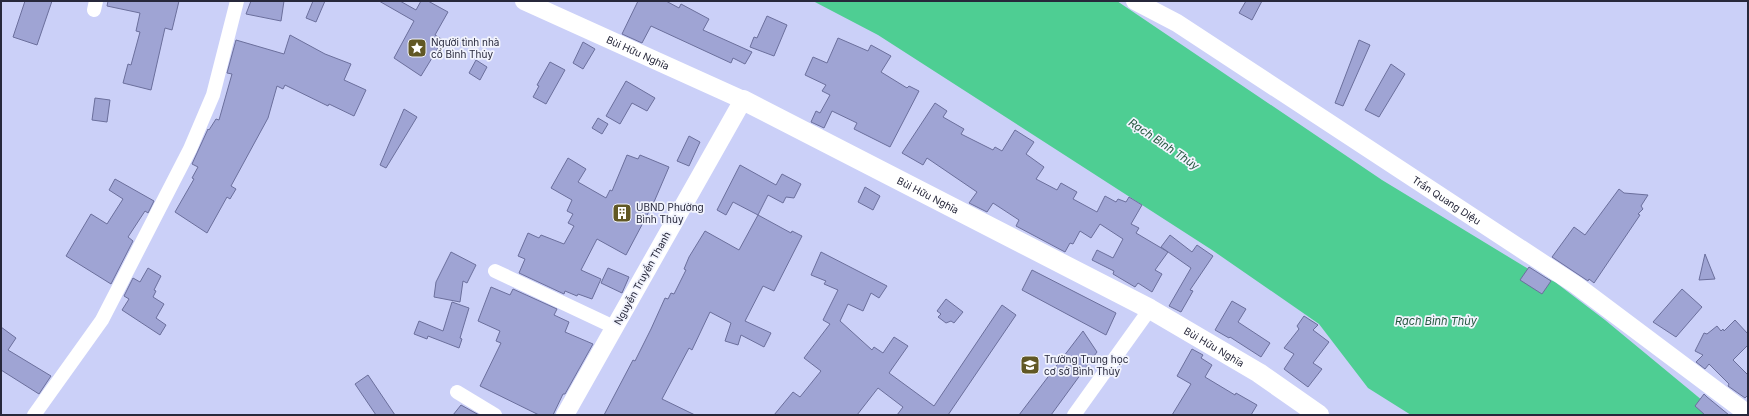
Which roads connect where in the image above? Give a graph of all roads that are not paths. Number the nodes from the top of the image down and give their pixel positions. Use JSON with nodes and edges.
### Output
{"nodes":[{"id":1,"x":237,"y":1,"type":"edge"},
{"id":2,"x":524,"y":1,"type":"edge"},
{"id":3,"x":1135,"y":1,"type":"edge"},
{"id":4,"x":742,"y":100,"type":"junction"},
{"id":5,"x":495,"y":271,"type":"dead end"},
{"id":6,"x":1150,"y":309,"type":"junction"},
{"id":7,"x":614,"y":328,"type":"junction"},
{"id":8,"x":457,"y":392,"type":"dead end"},
{"id":9,"x":1748,"y":414,"type":"edge"},
{"id":10,"x":34,"y":415,"type":"edge"},
{"id":11,"x":495,"y":415,"type":"edge"},
{"id":12,"x":565,"y":415,"type":"edge"},
{"id":13,"x":1074,"y":415,"type":"edge"},
{"id":14,"x":1319,"y":415,"type":"edge"}],
"edges":[{"from":1,"to":10,"type":"street"},
{"from":2,"to":4,"type":"street","name":"Bùi Hữu Nghĩa"},
{"from":3,"to":9,"type":"street","name":"Trần Quang Diệu"},
{"from":4,"to":6,"type":"main road","name":"Bùi Hữu Nghĩa"},
{"from":4,"to":7,"type":"street","name":"Nguyễn Truyền Thanh"},
{"from":5,"to":7,"type":"street"},
{"from":6,"to":13,"type":"street"},
{"from":6,"to":14,"type":"main road","name":"Bùi Hữu Nghĩa"},
{"from":7,"to":12,"type":"street","name":"Nguyễn Truyền Thanh"},
{"from":8,"to":11,"type":"street"}]}
